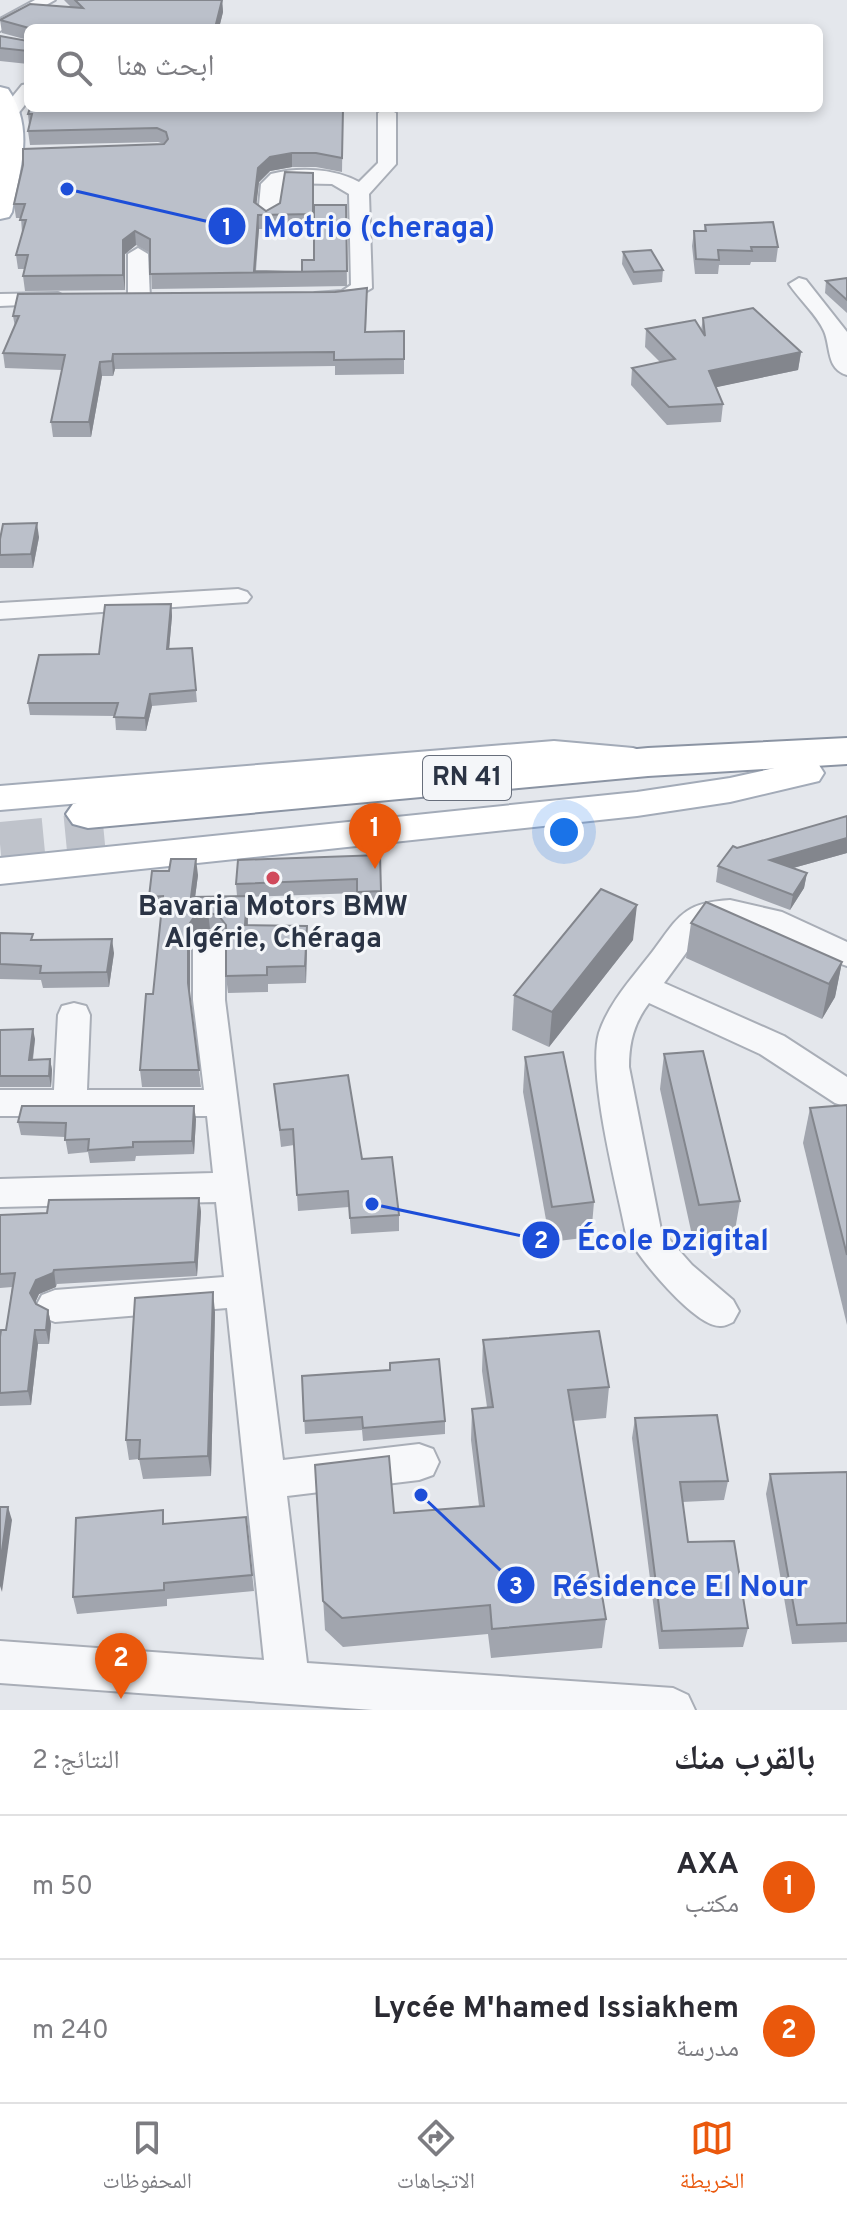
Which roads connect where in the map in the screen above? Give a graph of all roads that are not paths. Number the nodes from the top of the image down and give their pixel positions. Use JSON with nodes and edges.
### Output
{"nodes":[{"id":1,"x":47,"y":0,"type":"edge"},
{"id":2,"x":0,"y":26,"type":"edge"},
{"id":3,"x":15,"y":99,"type":"edge"},
{"id":4,"x":387,"y":113,"type":"dead end"},
{"id":5,"x":359,"y":193,"type":"junction"},
{"id":6,"x":0,"y":212,"type":"edge"},
{"id":7,"x":268,"y":217,"type":"edge"},
{"id":8,"x":138,"y":254,"type":"dead end"},
{"id":9,"x":799,"y":284,"type":"dead end"},
{"id":10,"x":139,"y":298,"type":"edge"},
{"id":11,"x":305,"y":298,"type":"edge"},
{"id":12,"x":77,"y":299,"type":"edge"},
{"id":13,"x":0,"y":300,"type":"edge"},
{"id":14,"x":847,"y":368,"type":"edge"},
{"id":15,"x":238,"y":597,"type":"dead end"},
{"id":16,"x":0,"y":611,"type":"edge"},
{"id":17,"x":847,"y":751,"type":"edge"},
{"id":18,"x":648,"y":762,"type":"junction"},
{"id":19,"x":847,"y":771,"type":"edge"},
{"id":20,"x":806,"y":773,"type":"junction"},
{"id":21,"x":0,"y":798,"type":"edge"},
{"id":22,"x":19,"y":869,"type":"edge"},
{"id":23,"x":0,"y":879,"type":"edge"},
{"id":24,"x":209,"y":943,"type":"dead end"},
{"id":25,"x":847,"y":955,"type":"edge"},
{"id":26,"x":643,"y":987,"type":"junction"},
{"id":27,"x":74,"y":1015,"type":"dead end"},
{"id":28,"x":847,"y":1094,"type":"edge"},
{"id":29,"x":0,"y":1103,"type":"edge"},
{"id":30,"x":70,"y":1103,"type":"junction"},
{"id":31,"x":224,"y":1112,"type":"junction"},
{"id":32,"x":232,"y":1187,"type":"junction"},
{"id":33,"x":0,"y":1193,"type":"edge"},
{"id":34,"x":244,"y":1291,"type":"junction"},
{"id":35,"x":55,"y":1306,"type":"dead end"},
{"id":36,"x":720,"y":1311,"type":"dead end"},
{"id":37,"x":419,"y":1462,"type":"dead end"},
{"id":38,"x":265,"y":1480,"type":"junction"},
{"id":39,"x":0,"y":1662,"type":"edge"},
{"id":40,"x":288,"y":1682,"type":"junction"},
{"id":41,"x":673,"y":1710,"type":"edge"}],
"edges":[{"from":1,"to":2,"type":"street"},
{"from":3,"to":6,"type":"main road"},
{"from":4,"to":5,"type":"street"},
{"from":5,"to":7,"type":"street"},
{"from":5,"to":11,"type":"street"},
{"from":8,"to":10,"type":"street"},
{"from":9,"to":14,"type":"street"},
{"from":12,"to":13,"type":"street"},
{"from":15,"to":16,"type":"street"},
{"from":17,"to":18,"type":"highway","number":"RN 41"},
{"from":18,"to":20,"type":"highway","number":"RN 41"},
{"from":18,"to":21,"type":"main road"},
{"from":19,"to":20,"type":"highway","number":"RN 41"},
{"from":20,"to":22,"type":"main road"},
{"from":22,"to":23,"type":"main road"},
{"from":24,"to":31,"type":"street"},
{"from":25,"to":26,"type":"street"},
{"from":26,"to":28,"type":"street"},
{"from":26,"to":36,"type":"street"},
{"from":27,"to":30,"type":"street"},
{"from":29,"to":30,"type":"street"},
{"from":30,"to":31,"type":"street"},
{"from":31,"to":32,"type":"street"},
{"from":32,"to":33,"type":"street"},
{"from":32,"to":34,"type":"street"},
{"from":34,"to":35,"type":"street"},
{"from":34,"to":38,"type":"street"},
{"from":37,"to":38,"type":"street"},
{"from":38,"to":40,"type":"street"},
{"from":39,"to":40,"type":"street"},
{"from":40,"to":41,"type":"street"}]}
